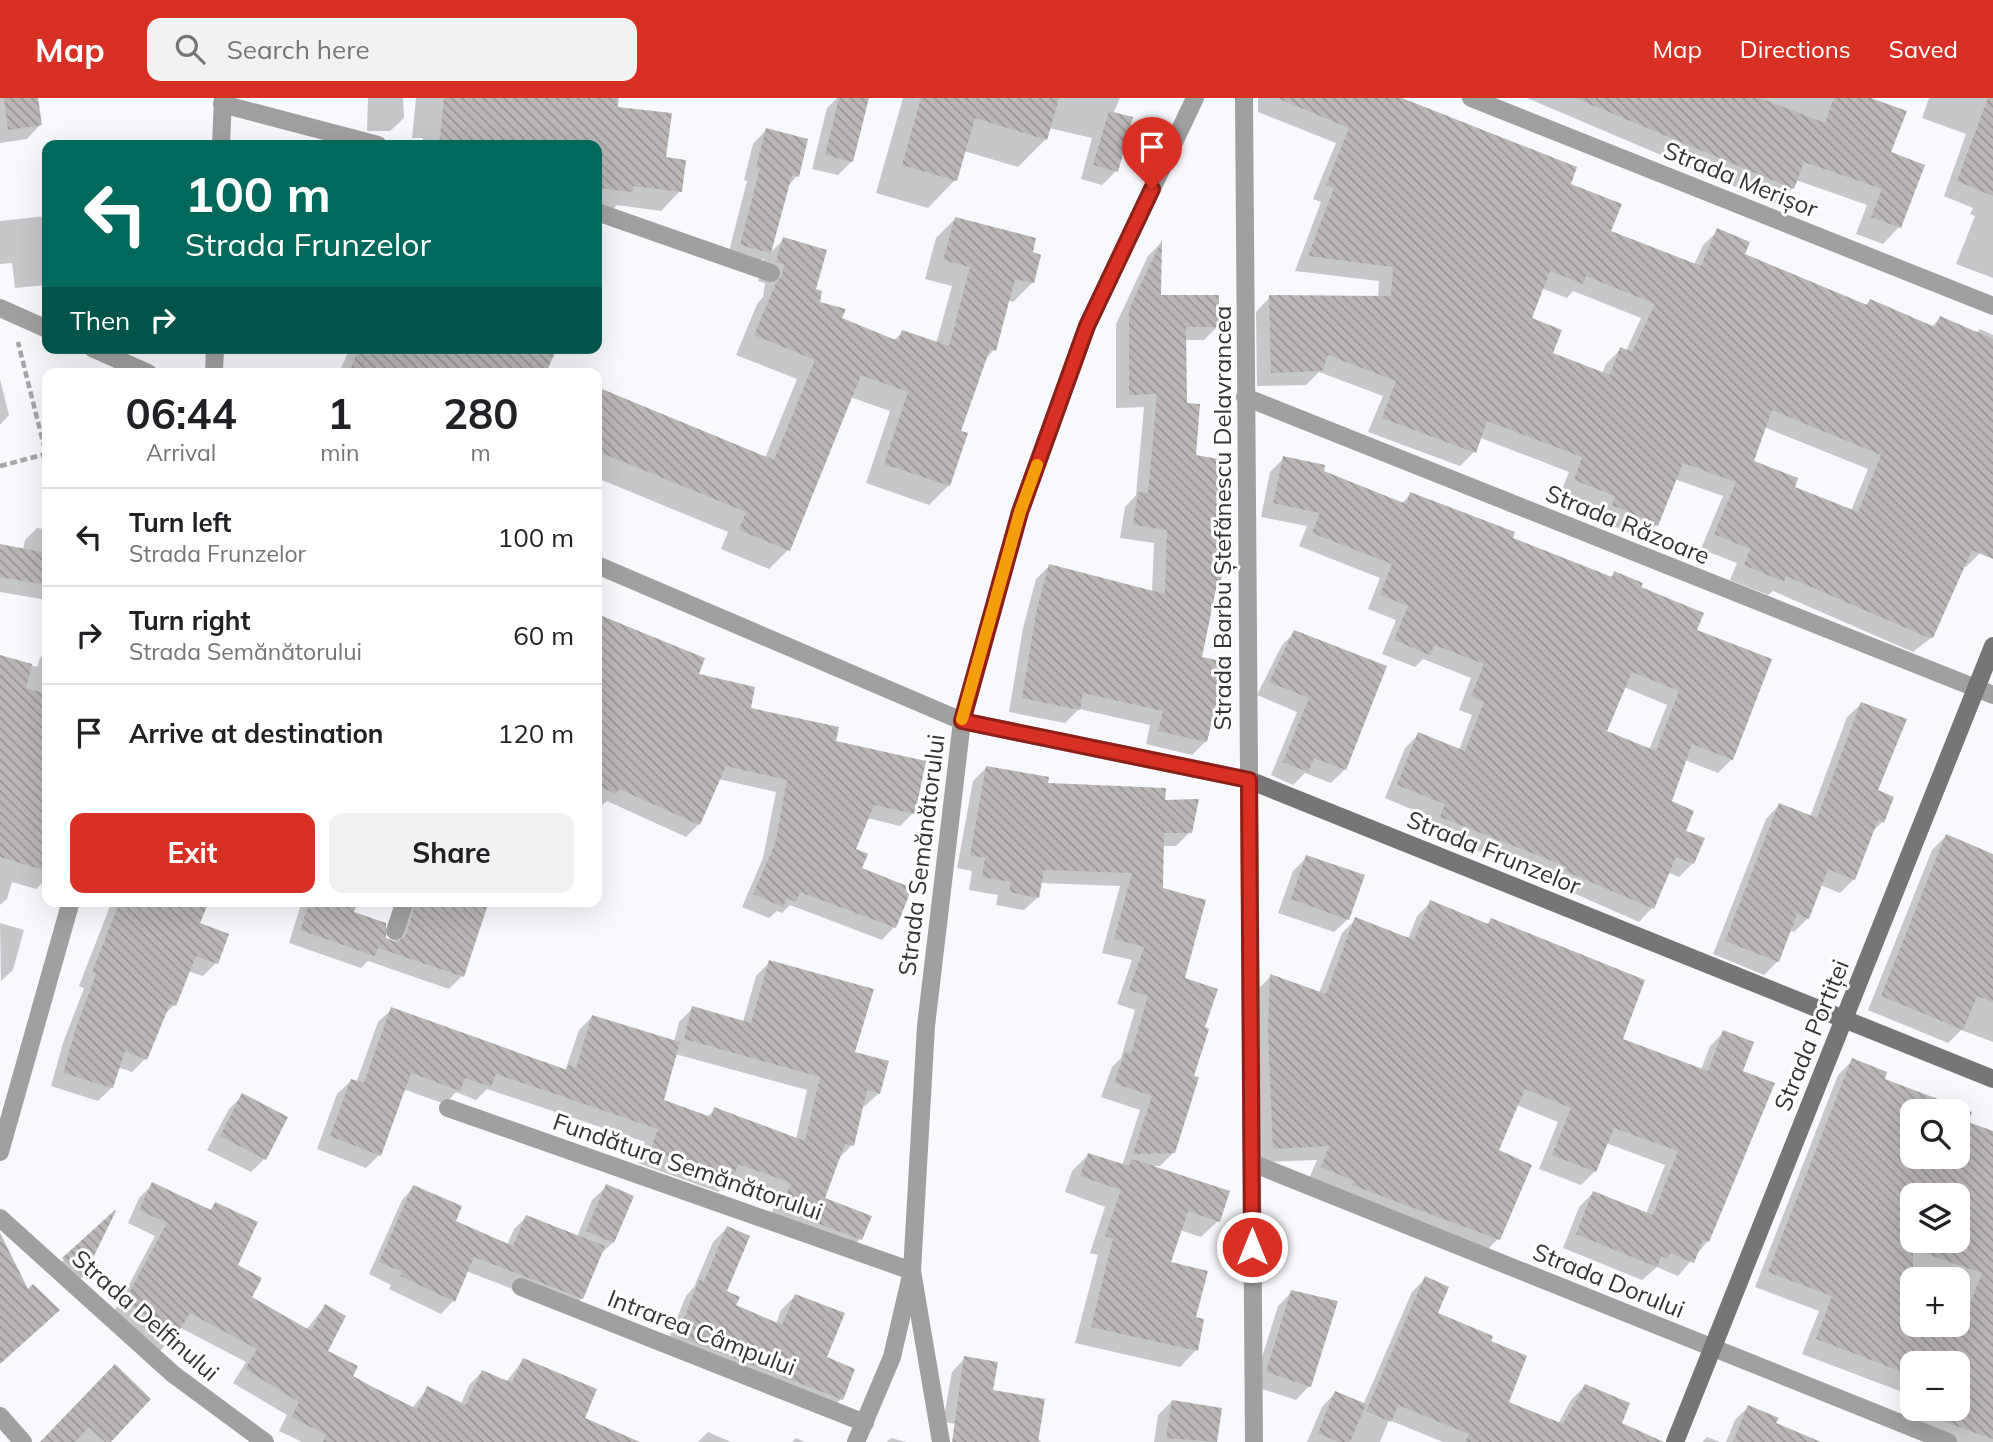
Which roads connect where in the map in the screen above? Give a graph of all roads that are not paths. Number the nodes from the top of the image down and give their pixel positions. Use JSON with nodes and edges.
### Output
{"nodes":[{"id":1,"x":1195,"y":98,"type":"edge"},
{"id":2,"x":1244,"y":98,"type":"edge"},
{"id":3,"x":1471,"y":98,"type":"edge"},
{"id":4,"x":223,"y":101,"type":"edge"},
{"id":5,"x":221,"y":140,"type":"edge"},
{"id":6,"x":360,"y":140,"type":"edge"},
{"id":7,"x":602,"y":214,"type":"edge"},
{"id":8,"x":771,"y":273,"type":"dead end"},
{"id":9,"x":1993,"y":306,"type":"edge"},
{"id":10,"x":5,"y":310,"type":"edge"},
{"id":11,"x":42,"y":327,"type":"edge"},
{"id":12,"x":105,"y":354,"type":"edge"},
{"id":13,"x":137,"y":368,"type":"edge"},
{"id":14,"x":1245,"y":397,"type":"junction"},
{"id":15,"x":602,"y":567,"type":"edge"},
{"id":16,"x":1993,"y":646,"type":"edge"},
{"id":17,"x":1985,"y":692,"type":"edge"},
{"id":18,"x":962,"y":721,"type":"junction"},
{"id":19,"x":1249,"y":780,"type":"junction"},
{"id":20,"x":69,"y":907,"type":"edge"},
{"id":21,"x":403,"y":907,"type":"edge"},
{"id":22,"x":395,"y":931,"type":"dead end"},
{"id":23,"x":1844,"y":1019,"type":"junction"},
{"id":24,"x":1993,"y":1079,"type":"edge"},
{"id":25,"x":448,"y":1108,"type":"dead end"},
{"id":26,"x":0,"y":1152,"type":"edge"},
{"id":27,"x":1252,"y":1163,"type":"junction"},
{"id":28,"x":0,"y":1218,"type":"edge"},
{"id":29,"x":912,"y":1271,"type":"junction"},
{"id":30,"x":521,"y":1287,"type":"dead end"},
{"id":31,"x":1713,"y":1348,"type":"junction"},
{"id":32,"x":0,"y":1416,"type":"edge"},
{"id":33,"x":865,"y":1423,"type":"junction"},
{"id":34,"x":23,"y":1442,"type":"edge"},
{"id":35,"x":265,"y":1442,"type":"edge"},
{"id":36,"x":856,"y":1442,"type":"edge"},
{"id":37,"x":940,"y":1442,"type":"edge"},
{"id":38,"x":1254,"y":1442,"type":"edge"},
{"id":39,"x":1675,"y":1442,"type":"edge"},
{"id":40,"x":1948,"y":1442,"type":"edge"}],
"edges":[{"from":1,"to":18,"type":"street","name":"Strada Semănătorului"},
{"from":2,"to":14,"type":"street","name":"Strada Barbu Ștefănescu Delavrancea"},
{"from":3,"to":9,"type":"street","name":"Strada Merișor"},
{"from":4,"to":5,"type":"street"},
{"from":4,"to":6,"type":"street"},
{"from":7,"to":8,"type":"street"},
{"from":10,"to":11,"type":"street"},
{"from":12,"to":13,"type":"street"},
{"from":14,"to":17,"type":"street","name":"Strada Răzoare"},
{"from":14,"to":19,"type":"street","name":"Strada Barbu Ștefănescu Delavrancea"},
{"from":15,"to":18,"type":"street","name":"Strada Frunzelor"},
{"from":16,"to":17,"type":"street","name":"Strada Portiței"},
{"from":17,"to":23,"type":"street","name":"Strada Portiței"},
{"from":18,"to":19,"type":"street","name":"Strada Frunzelor"},
{"from":18,"to":29,"type":"street","name":"Strada Semănătorului"},
{"from":19,"to":23,"type":"street","name":"Strada Frunzelor"},
{"from":19,"to":27,"type":"street","name":"Strada Barbu Ștefănescu Delavrancea"},
{"from":20,"to":26,"type":"street"},
{"from":21,"to":22,"type":"street"},
{"from":23,"to":24,"type":"street","name":"Strada Frunzelor"},
{"from":23,"to":31,"type":"street","name":"Strada Portiței"},
{"from":25,"to":29,"type":"street","name":"Fundătura Semănătorului"},
{"from":27,"to":31,"type":"street","name":"Strada Dorului"},
{"from":27,"to":38,"type":"street","name":"Strada Barbu Ștefănescu Delavrancea"},
{"from":28,"to":35,"type":"street","name":"Strada Delfinului"},
{"from":29,"to":33,"type":"street","name":"Strada Semănătorului"},
{"from":29,"to":37,"type":"street"},
{"from":30,"to":33,"type":"street","name":"Intrarea Câmpului"},
{"from":31,"to":39,"type":"street","name":"Strada Portiței"},
{"from":31,"to":40,"type":"street","name":"Strada Dorului"},
{"from":32,"to":34,"type":"street"},
{"from":33,"to":36,"type":"street","name":"Strada Semănătorului"}]}
